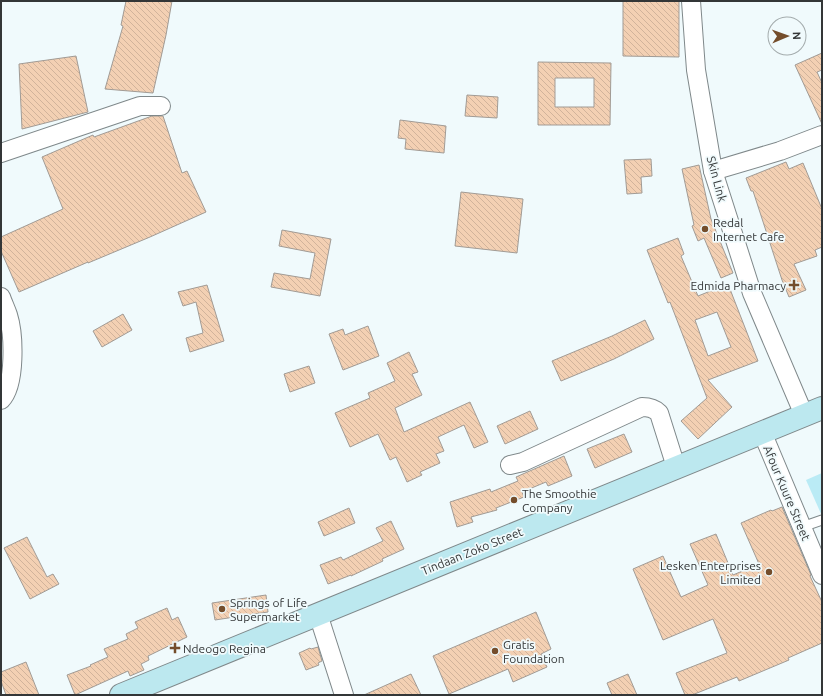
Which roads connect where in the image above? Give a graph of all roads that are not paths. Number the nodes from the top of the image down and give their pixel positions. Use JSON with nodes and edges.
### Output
{"nodes":[{"id":1,"x":691,"y":1,"type":"edge"},
{"id":2,"x":161,"y":106,"type":"dead end"},
{"id":3,"x":822,"y":135,"type":"edge"},
{"id":4,"x":1,"y":154,"type":"edge"},
{"id":5,"x":713,"y":171,"type":"junction"},
{"id":6,"x":1,"y":297,"type":"edge"},
{"id":7,"x":1,"y":400,"type":"edge"},
{"id":8,"x":813,"y":411,"type":"edge"},
{"id":9,"x":762,"y":432,"type":"junction"},
{"id":10,"x":510,"y":465,"type":"dead end"},
{"id":11,"x":676,"y":467,"type":"junction"},
{"id":12,"x":822,"y":520,"type":"edge"},
{"id":13,"x":802,"y":527,"type":"junction"},
{"id":14,"x":822,"y":575,"type":"edge"},
{"id":15,"x":318,"y":614,"type":"junction"},
{"id":16,"x":121,"y":695,"type":"edge"},
{"id":17,"x":344,"y":695,"type":"edge"}],
"edges":[{"from":1,"to":5,"type":"street","name":"Skin Link"},
{"from":2,"to":4,"type":"street"},
{"from":3,"to":5,"type":"street"},
{"from":5,"to":8,"type":"street","name":"Skin Link"},
{"from":6,"to":7,"type":"street"},
{"from":8,"to":9,"type":"main road","name":"Tindaan Zoko Street"},
{"from":9,"to":11,"type":"main road","name":"Tindaan Zoko Street"},
{"from":9,"to":13,"type":"street","name":"Afour Kuure Street"},
{"from":10,"to":11,"type":"street"},
{"from":11,"to":15,"type":"main road","name":"Tindaan Zoko Street"},
{"from":12,"to":13,"type":"lane"},
{"from":13,"to":14,"type":"street","name":"Afour Kuure Street"},
{"from":15,"to":16,"type":"main road","name":"Tindaan Zoko Street"},
{"from":15,"to":17,"type":"street"}]}
